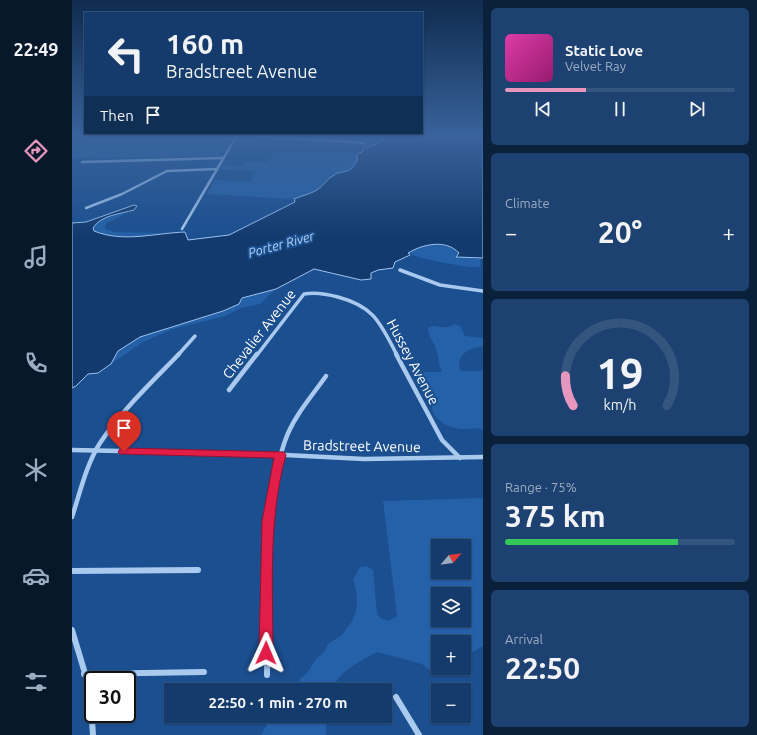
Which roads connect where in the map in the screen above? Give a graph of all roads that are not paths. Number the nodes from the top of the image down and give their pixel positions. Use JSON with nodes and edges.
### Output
{"nodes":[{"id":1,"x":187,"y":169,"type":"edge"},
{"id":2,"x":215,"y":169,"type":"edge"},
{"id":3,"x":86,"y":208,"type":"dead end"},
{"id":4,"x":182,"y":229,"type":"dead end"},
{"id":5,"x":400,"y":270,"type":"dead end"},
{"id":6,"x":483,"y":291,"type":"edge"},
{"id":7,"x":307,"y":293,"type":"joint"},
{"id":8,"x":195,"y":336,"type":"dead end"},
{"id":9,"x":326,"y":376,"type":"dead end"},
{"id":10,"x":229,"y":390,"type":"dead end"},
{"id":11,"x":72,"y":450,"type":"edge"},
{"id":12,"x":96,"y":451,"type":"junction"},
{"id":13,"x":280,"y":455,"type":"junction"},
{"id":14,"x":483,"y":457,"type":"edge"},
{"id":15,"x":460,"y":458,"type":"junction"},
{"id":16,"x":72,"y":517,"type":"edge"},
{"id":17,"x":72,"y":570,"type":"edge"},
{"id":18,"x":198,"y":570,"type":"dead end"},
{"id":19,"x":72,"y":630,"type":"edge"},
{"id":20,"x":204,"y":672,"type":"dead end"},
{"id":21,"x":136,"y":673,"type":"edge"},
{"id":22,"x":84,"y":674,"type":"edge"},
{"id":23,"x":267,"y":675,"type":"dead end"},
{"id":24,"x":396,"y":697,"type":"dead end"},
{"id":25,"x":92,"y":723,"type":"edge"},
{"id":26,"x":93,"y":735,"type":"edge"},
{"id":27,"x":419,"y":735,"type":"edge"}],
"edges":[{"from":1,"to":3,"type":"street"},
{"from":2,"to":4,"type":"street"},
{"from":5,"to":6,"type":"street"},
{"from":7,"to":10,"type":"street","name":"Chevalier Avenue"},
{"from":7,"to":15,"type":"street","name":"Hussey Avenue"},
{"from":8,"to":12,"type":"street"},
{"from":9,"to":13,"type":"street"},
{"from":11,"to":12,"type":"street","name":"Bradstreet Avenue"},
{"from":12,"to":13,"type":"street","name":"Bradstreet Avenue"},
{"from":12,"to":16,"type":"street"},
{"from":13,"to":15,"type":"street","name":"Bradstreet Avenue"},
{"from":13,"to":23,"type":"street"},
{"from":14,"to":15,"type":"street","name":"Bradstreet Avenue"},
{"from":17,"to":18,"type":"street"},
{"from":19,"to":22,"type":"street"},
{"from":20,"to":21,"type":"street"},
{"from":24,"to":27,"type":"street"},
{"from":25,"to":26,"type":"street"}]}
